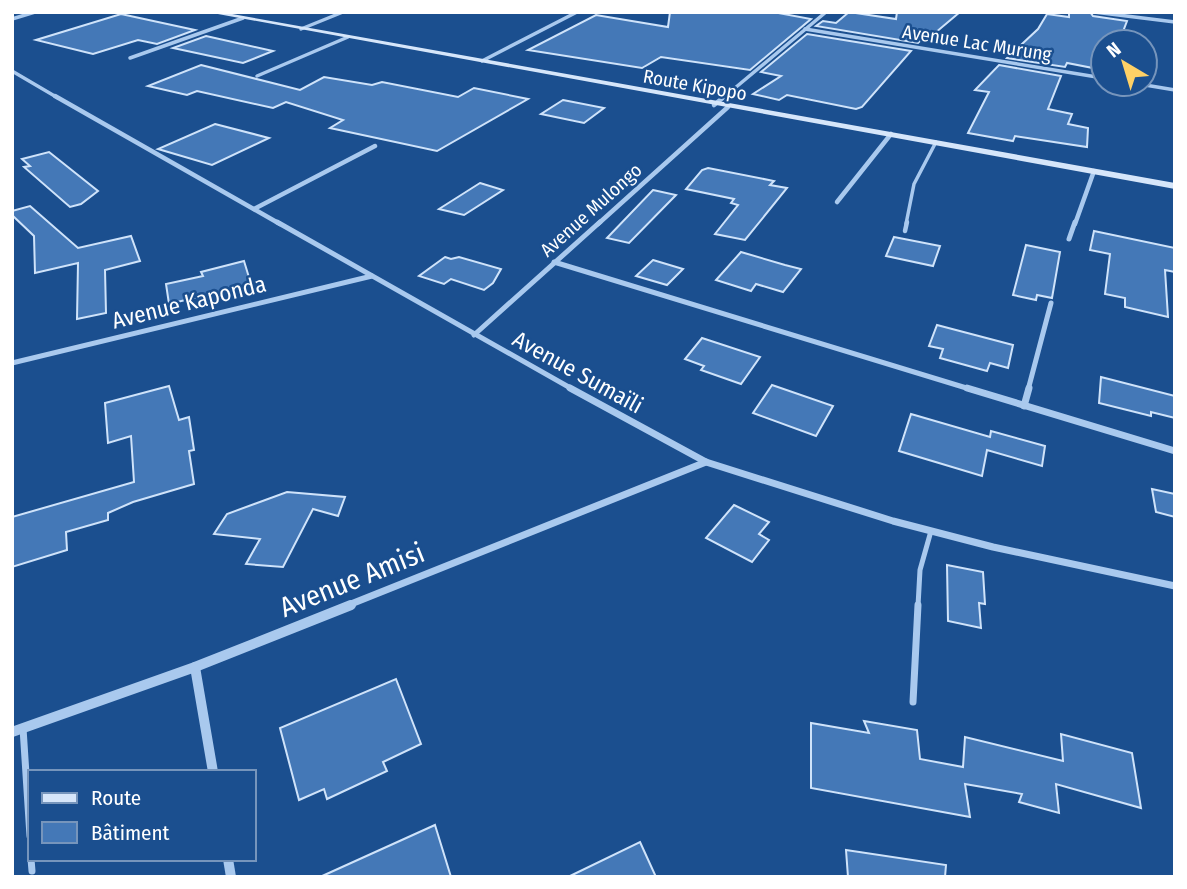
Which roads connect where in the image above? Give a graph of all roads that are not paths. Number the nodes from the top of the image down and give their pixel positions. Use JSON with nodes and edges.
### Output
{"nodes":[{"id":1,"x":35,"y":12,"type":"edge"},
{"id":2,"x":210,"y":12,"type":"edge"},
{"id":3,"x":343,"y":12,"type":"edge"},
{"id":4,"x":577,"y":12,"type":"edge"},
{"id":5,"x":825,"y":12,"type":"edge"},
{"id":6,"x":1094,"y":12,"type":"edge"},
{"id":7,"x":243,"y":18,"type":"junction"},
{"id":8,"x":12,"y":19,"type":"edge"},
{"id":9,"x":1175,"y":22,"type":"edge"},
{"id":10,"x":301,"y":29,"type":"junction"},
{"id":11,"x":805,"y":29,"type":"junction"},
{"id":12,"x":348,"y":37,"type":"junction"},
{"id":13,"x":130,"y":58,"type":"dead end"},
{"id":14,"x":482,"y":61,"type":"junction"},
{"id":15,"x":12,"y":71,"type":"edge"},
{"id":16,"x":257,"y":76,"type":"dead end"},
{"id":17,"x":1089,"y":76,"type":"edge"},
{"id":18,"x":713,"y":104,"type":"junction"},
{"id":19,"x":727,"y":107,"type":"junction"},
{"id":20,"x":891,"y":134,"type":"junction"},
{"id":21,"x":936,"y":142,"type":"junction"},
{"id":22,"x":375,"y":146,"type":"dead end"},
{"id":23,"x":1094,"y":172,"type":"junction"},
{"id":24,"x":1175,"y":186,"type":"edge"},
{"id":25,"x":837,"y":202,"type":"dead end"},
{"id":26,"x":254,"y":209,"type":"junction"},
{"id":27,"x":905,"y":231,"type":"dead end"},
{"id":28,"x":1069,"y":239,"type":"dead end"},
{"id":29,"x":554,"y":262,"type":"junction"},
{"id":30,"x":373,"y":276,"type":"junction"},
{"id":31,"x":1051,"y":303,"type":"dead end"},
{"id":32,"x":474,"y":335,"type":"junction"},
{"id":33,"x":12,"y":363,"type":"edge"},
{"id":34,"x":1024,"y":406,"type":"junction"},
{"id":35,"x":1175,"y":451,"type":"edge"},
{"id":36,"x":706,"y":462,"type":"junction"},
{"id":37,"x":931,"y":531,"type":"junction"},
{"id":38,"x":1175,"y":586,"type":"edge"},
{"id":39,"x":195,"y":667,"type":"junction"},
{"id":40,"x":914,"y":702,"type":"dead end"},
{"id":41,"x":23,"y":729,"type":"junction"},
{"id":42,"x":12,"y":732,"type":"edge"},
{"id":43,"x":213,"y":770,"type":"edge"},
{"id":44,"x":28,"y":805,"type":"edge"},
{"id":45,"x":31,"y":861,"type":"edge"},
{"id":46,"x":32,"y":871,"type":"dead end"}],
"edges":[{"from":1,"to":8,"type":"street"},
{"from":2,"to":7,"type":"main road","name":"Route Kipopo"},
{"from":3,"to":10,"type":"street"},
{"from":4,"to":14,"type":"street"},
{"from":5,"to":11,"type":"street"},
{"from":6,"to":9,"type":"street"},
{"from":7,"to":10,"type":"main road","name":"Route Kipopo"},
{"from":7,"to":13,"type":"street"},
{"from":10,"to":12,"type":"main road","name":"Route Kipopo"},
{"from":11,"to":17,"type":"street","name":"Avenue Lac Murung"},
{"from":11,"to":18,"type":"street"},
{"from":12,"to":14,"type":"main road","name":"Route Kipopo"},
{"from":12,"to":16,"type":"street"},
{"from":14,"to":18,"type":"main road","name":"Route Kipopo"},
{"from":15,"to":26,"type":"street","name":"Avenue Sumaïli"},
{"from":18,"to":19,"type":"main road","name":"Route Kipopo"},
{"from":19,"to":20,"type":"main road","name":"Route Kipopo"},
{"from":19,"to":29,"type":"street","name":"Avenue Mulongo"},
{"from":20,"to":21,"type":"main road","name":"Route Kipopo"},
{"from":20,"to":25,"type":"street"},
{"from":21,"to":23,"type":"main road","name":"Route Kipopo"},
{"from":21,"to":27,"type":"lane"},
{"from":22,"to":26,"type":"street"},
{"from":23,"to":24,"type":"main road","name":"Route Kipopo"},
{"from":23,"to":28,"type":"street"},
{"from":26,"to":30,"type":"street","name":"Avenue Sumaïli"},
{"from":29,"to":32,"type":"street","name":"Avenue Mulongo"},
{"from":29,"to":34,"type":"street"},
{"from":30,"to":32,"type":"street","name":"Avenue Sumaïli"},
{"from":30,"to":33,"type":"street","name":"Avenue Kaponda"},
{"from":31,"to":34,"type":"street"},
{"from":32,"to":36,"type":"street","name":"Avenue Sumaïli"},
{"from":34,"to":35,"type":"street"},
{"from":36,"to":37,"type":"street","name":"Avenue Sumaïli"},
{"from":36,"to":39,"type":"street","name":"Avenue Amisi"},
{"from":37,"to":38,"type":"street","name":"Avenue Sumaïli"},
{"from":37,"to":40,"type":"lane"},
{"from":39,"to":41,"type":"street","name":"Avenue Amisi"},
{"from":39,"to":43,"type":"street"},
{"from":41,"to":42,"type":"street","name":"Avenue Amisi"},
{"from":41,"to":44,"type":"lane"},
{"from":45,"to":46,"type":"lane"}]}
